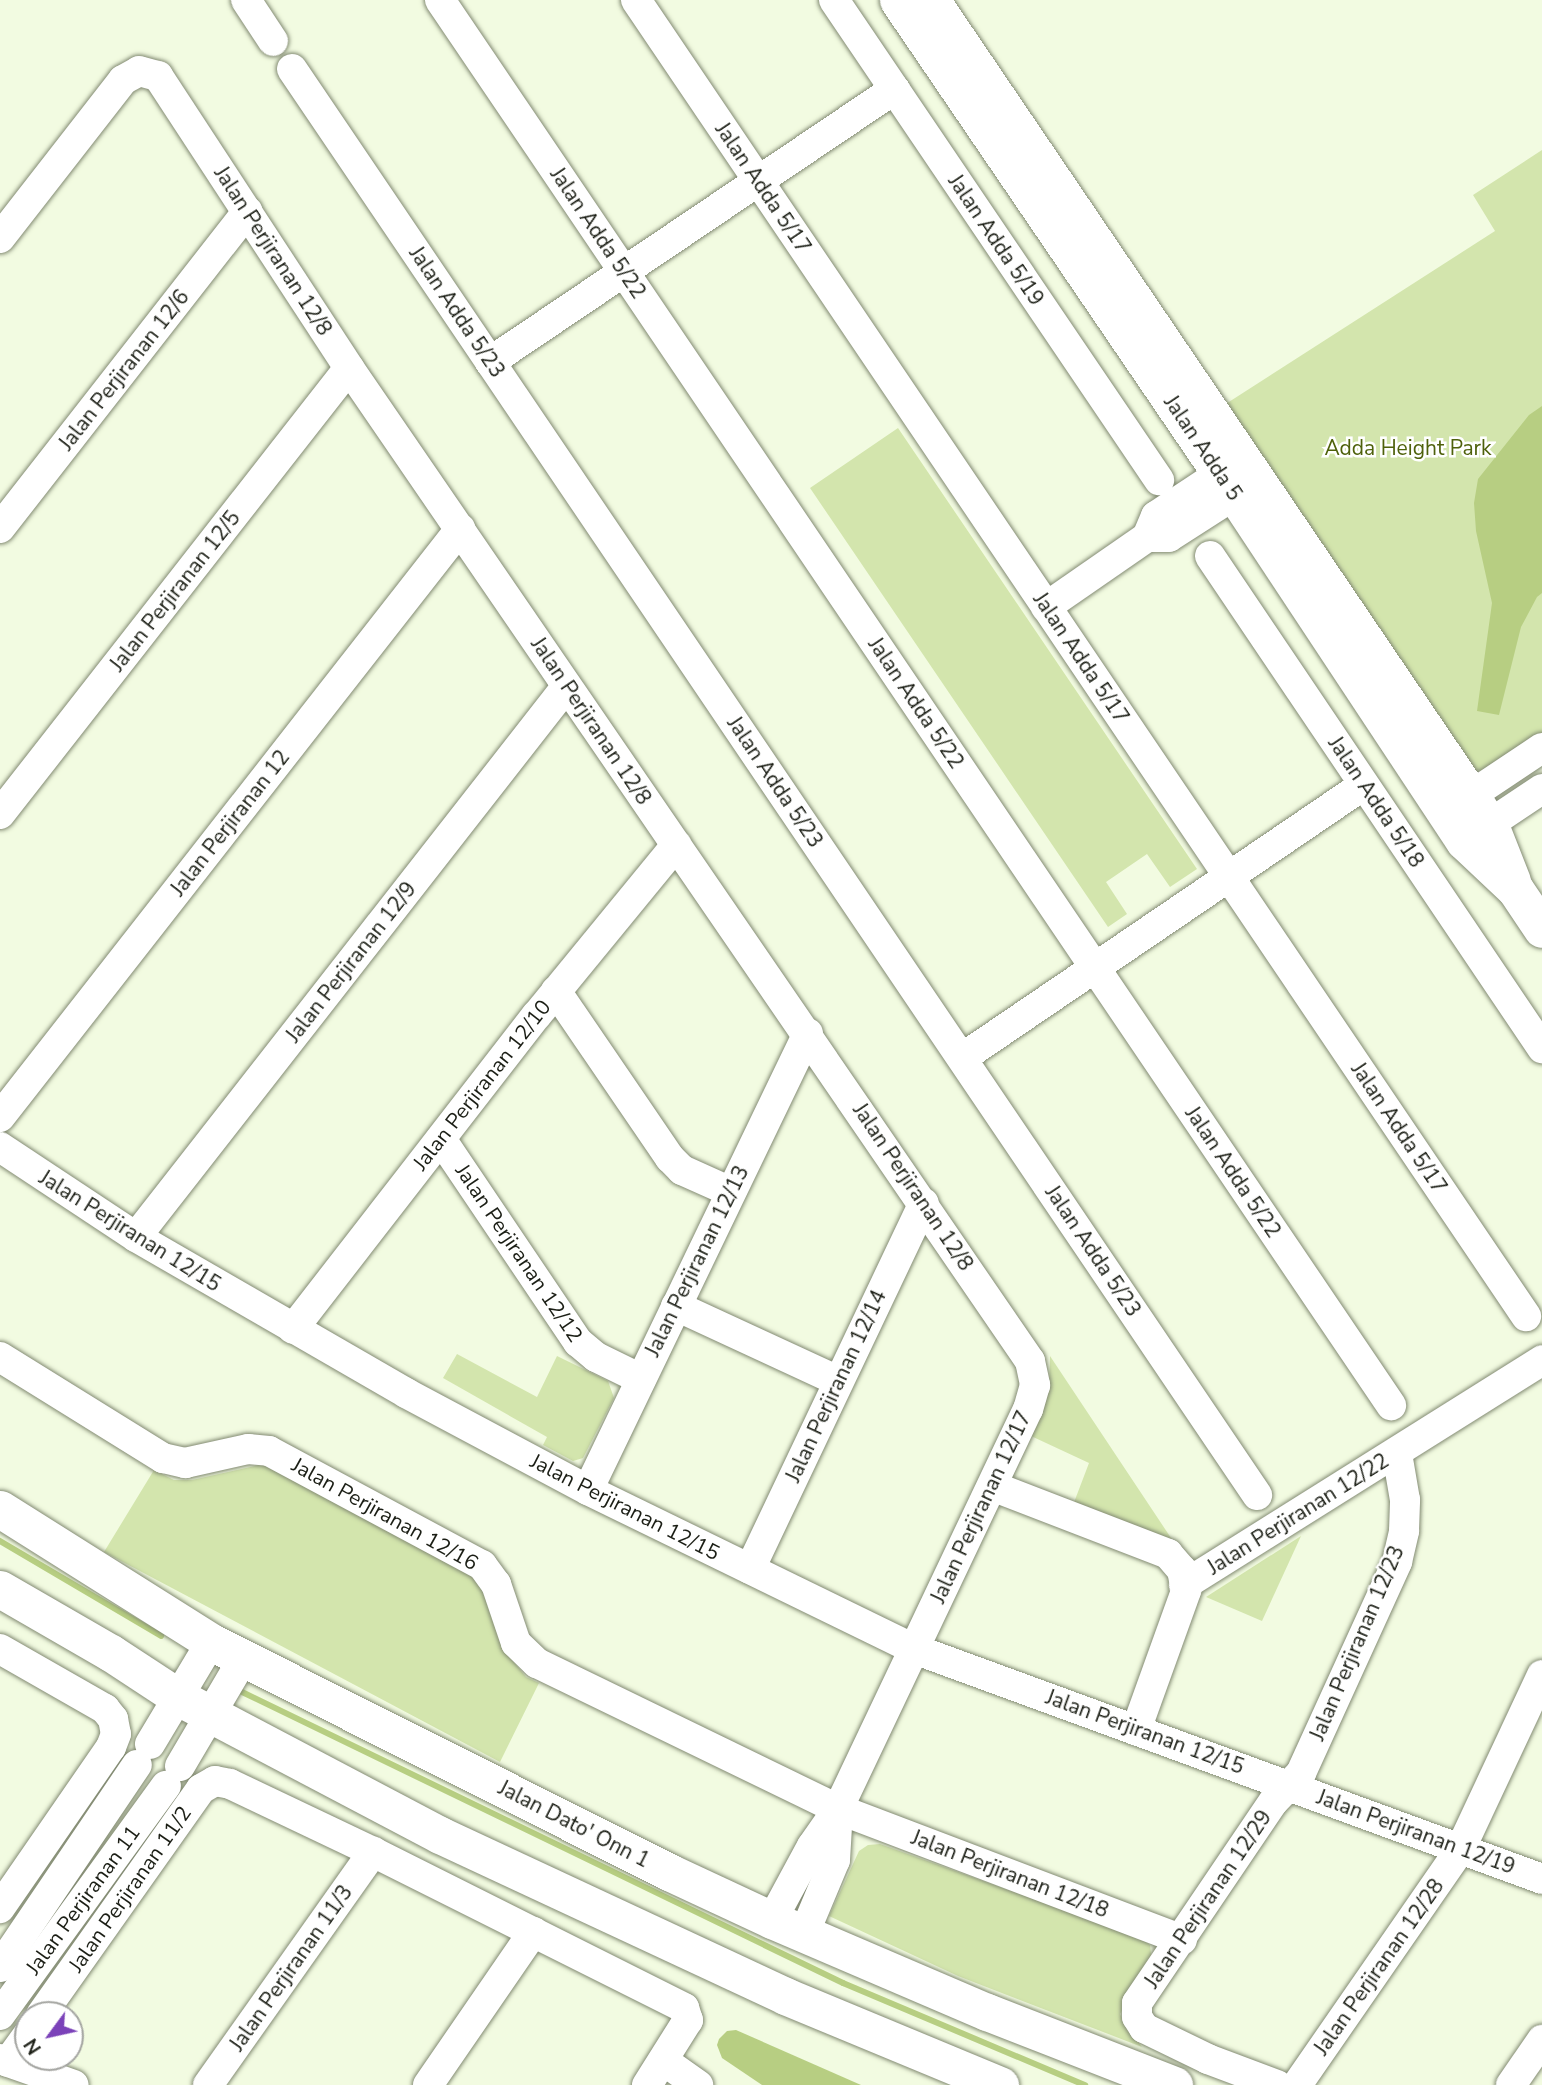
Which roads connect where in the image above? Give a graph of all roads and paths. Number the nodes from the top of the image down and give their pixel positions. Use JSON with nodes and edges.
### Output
{"nodes":[{"id":1,"x":246,"y":0,"type":"edge"},
{"id":2,"x":440,"y":0,"type":"edge"},
{"id":3,"x":636,"y":0,"type":"edge"},
{"id":4,"x":834,"y":0,"type":"edge"},
{"id":5,"x":898,"y":0,"type":"edge"},
{"id":6,"x":931,"y":0,"type":"edge"},
{"id":7,"x":274,"y":41,"type":"dead end"},
{"id":8,"x":292,"y":69,"type":"dead end"},
{"id":9,"x":894,"y":89,"type":"junction"},
{"id":10,"x":758,"y":180,"type":"junction"},
{"id":11,"x":248,"y":211,"type":"junction"},
{"id":12,"x":0,"y":237,"type":"edge"},
{"id":13,"x":624,"y":271,"type":"junction"},
{"id":14,"x":490,"y":362,"type":"junction"},
{"id":15,"x":349,"y":368,"type":"junction"},
{"id":16,"x":1239,"y":476,"type":"junction"},
{"id":17,"x":1159,"y":480,"type":"dead end"},
{"id":18,"x":0,"y":528,"type":"edge"},
{"id":19,"x":460,"y":529,"type":"junction"},
{"id":20,"x":1210,"y":556,"type":"dead end"},
{"id":21,"x":1046,"y":607,"type":"junction"},
{"id":22,"x":566,"y":687,"type":"junction"},
{"id":23,"x":1542,"y":748,"type":"edge"},
{"id":24,"x":1364,"y":785,"type":"junction"},
{"id":25,"x":1542,"y":789,"type":"edge"},
{"id":26,"x":0,"y":814,"type":"edge"},
{"id":27,"x":1468,"y":818,"type":"junction"},
{"id":28,"x":676,"y":845,"type":"junction"},
{"id":29,"x":1229,"y":877,"type":"junction"},
{"id":30,"x":1542,"y":929,"type":"edge"},
{"id":31,"x":1095,"y":968,"type":"junction"},
{"id":32,"x":556,"y":991,"type":"junction"},
{"id":33,"x":808,"y":1032,"type":"junction"},
{"id":34,"x":1542,"y":1048,"type":"edge"},
{"id":35,"x":962,"y":1058,"type":"junction"},
{"id":36,"x":0,"y":1117,"type":"edge"},
{"id":37,"x":441,"y":1139,"type":"junction"},
{"id":38,"x":0,"y":1147,"type":"edge"},
{"id":39,"x":729,"y":1191,"type":"junction"},
{"id":40,"x":924,"y":1203,"type":"junction"},
{"id":41,"x":136,"y":1237,"type":"junction"},
{"id":42,"x":676,"y":1306,"type":"junction"},
{"id":43,"x":1526,"y":1316,"type":"dead end"},
{"id":44,"x":293,"y":1329,"type":"junction"},
{"id":45,"x":0,"y":1357,"type":"edge"},
{"id":46,"x":1542,"y":1360,"type":"edge"},
{"id":47,"x":1030,"y":1361,"type":"joint"},
{"id":48,"x":641,"y":1379,"type":"junction"},
{"id":49,"x":838,"y":1381,"type":"junction"},
{"id":50,"x":1391,"y":1405,"type":"dead end"},
{"id":51,"x":1397,"y":1453,"type":"junction"},
{"id":52,"x":992,"y":1486,"type":"junction"},
{"id":53,"x":588,"y":1490,"type":"junction"},
{"id":54,"x":1258,"y":1495,"type":"dead end"},
{"id":55,"x":0,"y":1509,"type":"edge"},
{"id":56,"x":750,"y":1569,"type":"junction"},
{"id":57,"x":1184,"y":1585,"type":"junction"},
{"id":58,"x":0,"y":1589,"type":"edge"},
{"id":59,"x":211,"y":1642,"type":"junction"},
{"id":60,"x":0,"y":1649,"type":"edge"},
{"id":61,"x":914,"y":1649,"type":"junction"},
{"id":62,"x":243,"y":1659,"type":"junction"},
{"id":63,"x":1542,"y":1675,"type":"edge"},
{"id":64,"x":178,"y":1697,"type":"junction"},
{"id":65,"x":210,"y":1714,"type":"junction"},
{"id":66,"x":1136,"y":1730,"type":"junction"},
{"id":67,"x":1290,"y":1786,"type":"junction"},
{"id":68,"x":838,"y":1809,"type":"junction"},
{"id":69,"x":1461,"y":1848,"type":"junction"},
{"id":70,"x":373,"y":1852,"type":"junction"},
{"id":71,"x":1542,"y":1879,"type":"edge"},
{"id":72,"x":0,"y":1908,"type":"edge"},
{"id":73,"x":788,"y":1927,"type":"junction"},
{"id":74,"x":533,"y":1932,"type":"junction"},
{"id":75,"x":1182,"y":1940,"type":"junction"},
{"id":76,"x":0,"y":1967,"type":"edge"},
{"id":77,"x":51,"y":2001,"type":"edge"},
{"id":78,"x":0,"y":2015,"type":"edge"},
{"id":79,"x":1542,"y":2040,"type":"edge"},
{"id":80,"x":4,"y":2061,"type":"edge"},
{"id":81,"x":655,"y":2073,"type":"edge"},
{"id":82,"x":74,"y":2085,"type":"edge"},
{"id":83,"x":208,"y":2085,"type":"edge"},
{"id":84,"x":428,"y":2085,"type":"edge"},
{"id":85,"x":698,"y":2085,"type":"edge"},
{"id":86,"x":1000,"y":2085,"type":"edge"},
{"id":87,"x":1174,"y":2085,"type":"edge"},
{"id":88,"x":1277,"y":2085,"type":"edge"},
{"id":89,"x":1297,"y":2085,"type":"edge"},
{"id":90,"x":1511,"y":2085,"type":"edge"}],
"edges":[{"from":1,"to":7,"type":"street"},
{"from":2,"to":13,"type":"street","name":"Jalan Adda 5/22"},
{"from":3,"to":10,"type":"street","name":"Jalan Adda 5/17"},
{"from":4,"to":9,"type":"street","name":"Jalan Adda 5/19"},
{"from":5,"to":16,"type":"main road","name":"Jalan Adda 5"},
{"from":6,"to":16,"type":"main road","name":"Jalan Adda 5"},
{"from":8,"to":14,"type":"street","name":"Jalan Adda 5/23"},
{"from":9,"to":10,"type":"street"},
{"from":9,"to":17,"type":"street","name":"Jalan Adda 5/19"},
{"from":10,"to":13,"type":"street"},
{"from":10,"to":21,"type":"street","name":"Jalan Adda 5/17"},
{"from":11,"to":12,"type":"street","name":"Jalan Perjiranan 12/8"},
{"from":11,"to":15,"type":"street","name":"Jalan Perjiranan 12/8"},
{"from":11,"to":18,"type":"street","name":"Jalan Perjiranan 12/6"},
{"from":13,"to":14,"type":"street"},
{"from":13,"to":31,"type":"street","name":"Jalan Adda 5/22"},
{"from":14,"to":35,"type":"street","name":"Jalan Adda 5/23"},
{"from":15,"to":19,"type":"street","name":"Jalan Perjiranan 12/8"},
{"from":15,"to":26,"type":"street","name":"Jalan Perjiranan 12/5"},
{"from":16,"to":21,"type":"street"},
{"from":16,"to":27,"type":"main road","name":"Jalan Adda 5"},
{"from":19,"to":22,"type":"street","name":"Jalan Perjiranan 12/8"},
{"from":19,"to":36,"type":"street","name":"Jalan Perjiranan 12"},
{"from":20,"to":24,"type":"street","name":"Jalan Adda 5/18"},
{"from":21,"to":29,"type":"street","name":"Jalan Adda 5/17"},
{"from":22,"to":28,"type":"street","name":"Jalan Perjiranan 12/8"},
{"from":22,"to":41,"type":"street","name":"Jalan Perjiranan 12/9"},
{"from":23,"to":27,"type":"street"},
{"from":24,"to":29,"type":"street"},
{"from":24,"to":34,"type":"street","name":"Jalan Adda 5/18"},
{"from":25,"to":27,"type":"street"},
{"from":27,"to":30,"type":"main road","name":"Jalan Adda 5"},
{"from":28,"to":32,"type":"street","name":"Jalan Perjiranan 12/10"},
{"from":28,"to":33,"type":"street","name":"Jalan Perjiranan 12/8"},
{"from":29,"to":31,"type":"street"},
{"from":29,"to":43,"type":"street","name":"Jalan Adda 5/17"},
{"from":31,"to":35,"type":"street"},
{"from":31,"to":50,"type":"street","name":"Jalan Adda 5/22"},
{"from":32,"to":37,"type":"street","name":"Jalan Perjiranan 12/10"},
{"from":32,"to":39,"type":"street"},
{"from":33,"to":39,"type":"street","name":"Jalan Perjiranan 12/13"},
{"from":33,"to":40,"type":"street","name":"Jalan Perjiranan 12/8"},
{"from":35,"to":54,"type":"street","name":"Jalan Adda 5/23"},
{"from":37,"to":44,"type":"street","name":"Jalan Perjiranan 12/10"},
{"from":37,"to":48,"type":"street","name":"Jalan Perjiranan 12/12"},
{"from":38,"to":41,"type":"street","name":"Jalan Perjiranan 12/15"},
{"from":39,"to":42,"type":"street","name":"Jalan Perjiranan 12/13"},
{"from":40,"to":47,"type":"street","name":"Jalan Perjiranan 12/8"},
{"from":40,"to":49,"type":"street","name":"Jalan Perjiranan 12/14"},
{"from":41,"to":44,"type":"street","name":"Jalan Perjiranan 12/15"},
{"from":42,"to":48,"type":"street","name":"Jalan Perjiranan 12/13"},
{"from":42,"to":49,"type":"street"},
{"from":44,"to":53,"type":"street","name":"Jalan Perjiranan 12/15"},
{"from":45,"to":68,"type":"street","name":"Jalan Perjiranan 12/16"},
{"from":46,"to":51,"type":"street","name":"Jalan Perjiranan 12/22"},
{"from":47,"to":52,"type":"street","name":"Jalan Perjiranan 12/17"},
{"from":48,"to":53,"type":"street","name":"Jalan Perjiranan 12/13"},
{"from":49,"to":56,"type":"street","name":"Jalan Perjiranan 12/14"},
{"from":51,"to":57,"type":"street","name":"Jalan Perjiranan 12/22"},
{"from":51,"to":67,"type":"street","name":"Jalan Perjiranan 12/23"},
{"from":52,"to":57,"type":"street"},
{"from":52,"to":61,"type":"street","name":"Jalan Perjiranan 12/17"},
{"from":53,"to":56,"type":"street","name":"Jalan Perjiranan 12/15"},
{"from":55,"to":59,"type":"main road","name":"Jalan Dato' Onn 1"},
{"from":56,"to":61,"type":"street","name":"Jalan Perjiranan 12/15"},
{"from":57,"to":66,"type":"street","name":"Jalan Perjiranan 12/22"},
{"from":58,"to":64,"type":"main road"},
{"from":59,"to":62,"type":"main road","name":"Jalan Dato' Onn 1"},
{"from":59,"to":64,"type":"street","name":"Jalan Perjiranan 11"},
{"from":60,"to":72,"type":"street"},
{"from":61,"to":66,"type":"street","name":"Jalan Perjiranan 12/15"},
{"from":61,"to":68,"type":"street","name":"Jalan Perjiranan 12/17"},
{"from":62,"to":65,"type":"street","name":"Jalan Perjiranan 11"},
{"from":62,"to":73,"type":"main road","name":"Jalan Dato' Onn 1"},
{"from":63,"to":69,"type":"street","name":"Jalan Perjiranan 12/28"},
{"from":64,"to":65,"type":"main road"},
{"from":64,"to":76,"type":"street","name":"Jalan Perjiranan 11"},
{"from":65,"to":78,"type":"street","name":"Jalan Perjiranan 11"},
{"from":65,"to":86,"type":"main road"},
{"from":66,"to":67,"type":"street","name":"Jalan Perjiranan 12/15"},
{"from":67,"to":69,"type":"street","name":"Jalan Perjiranan 12/19"},
{"from":67,"to":75,"type":"street","name":"Jalan Perjiranan 12/29"},
{"from":68,"to":73,"type":"street","name":"Jalan Perjiranan 12/17"},
{"from":68,"to":75,"type":"street","name":"Jalan Perjiranan 12/18"},
{"from":69,"to":71,"type":"street","name":"Jalan Perjiranan 12/19"},
{"from":69,"to":89,"type":"street","name":"Jalan Perjiranan 12/28"},
{"from":70,"to":74,"type":"street"},
{"from":70,"to":77,"type":"street","name":"Jalan Perjiranan 11/2"},
{"from":70,"to":83,"type":"street","name":"Jalan Perjiranan 11/3"},
{"from":73,"to":87,"type":"main road","name":"Jalan Dato' Onn 1"},
{"from":74,"to":81,"type":"street"},
{"from":74,"to":84,"type":"street"},
{"from":75,"to":88,"type":"street","name":"Jalan Perjiranan 12/29"},
{"from":79,"to":90,"type":"street"},
{"from":80,"to":82,"type":"street"},
{"from":81,"to":85,"type":"street"}]}
